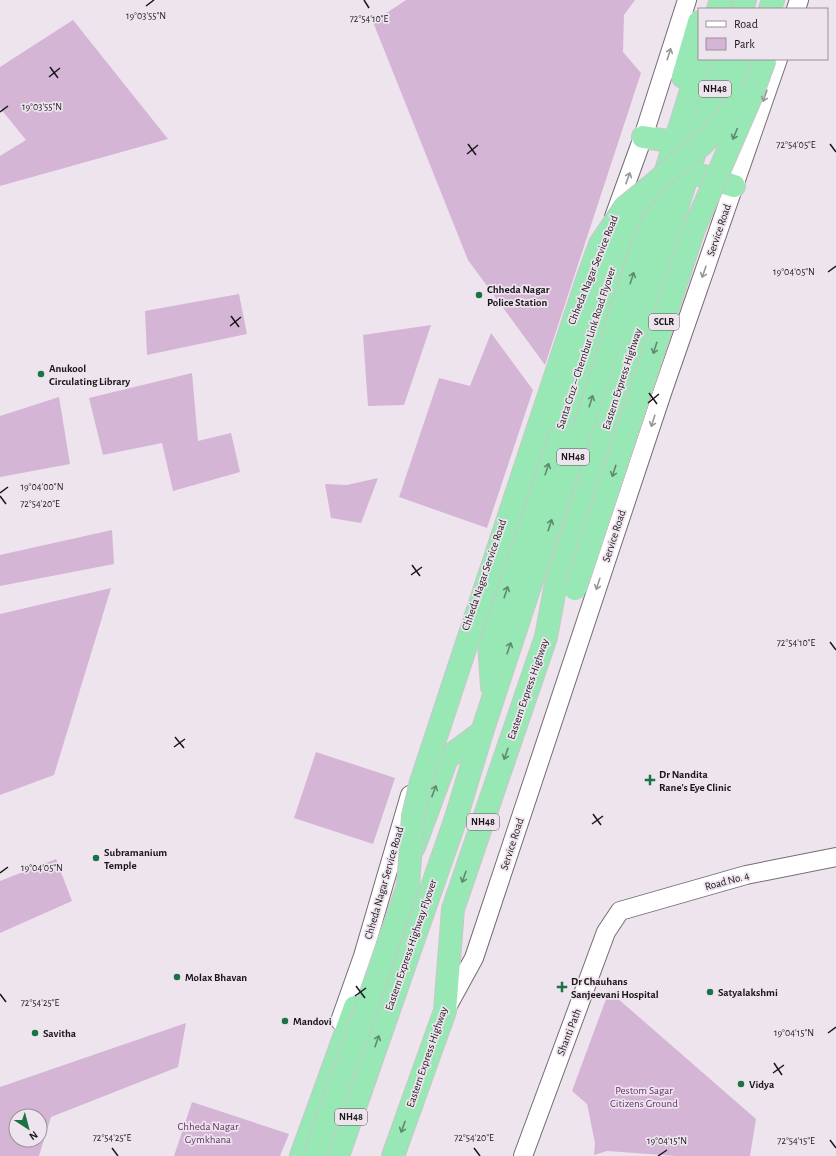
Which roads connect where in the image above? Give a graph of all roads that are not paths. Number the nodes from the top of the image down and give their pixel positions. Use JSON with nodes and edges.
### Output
{"nodes":[{"id":1,"x":687,"y":0,"type":"edge"},
{"id":2,"x":698,"y":25,"type":"edge"},
{"id":3,"x":701,"y":60,"type":"edge"},
{"id":4,"x":725,"y":60,"type":"edge"},
{"id":5,"x":741,"y":60,"type":"edge"},
{"id":6,"x":753,"y":60,"type":"edge"},
{"id":7,"x":764,"y":60,"type":"edge"},
{"id":8,"x":778,"y":60,"type":"edge"},
{"id":9,"x":643,"y":137,"type":"junction"},
{"id":10,"x":669,"y":141,"type":"junction"},
{"id":11,"x":694,"y":173,"type":"junction"},
{"id":12,"x":651,"y":186,"type":"junction"},
{"id":13,"x":734,"y":186,"type":"junction"},
{"id":14,"x":652,"y":215,"type":"junction"},
{"id":15,"x":673,"y":222,"type":"junction"},
{"id":16,"x":546,"y":637,"type":"junction"},
{"id":17,"x":493,"y":699,"type":"junction"},
{"id":18,"x":482,"y":732,"type":"junction"},
{"id":19,"x":836,"y":857,"type":"edge"},
{"id":20,"x":620,"y":910,"type":"joint"},
{"id":21,"x":445,"y":1011,"type":"junction"},
{"id":22,"x":300,"y":1156,"type":"edge"},
{"id":23,"x":315,"y":1156,"type":"edge"},
{"id":24,"x":338,"y":1156,"type":"edge"},
{"id":25,"x":393,"y":1156,"type":"edge"},
{"id":26,"x":523,"y":1156,"type":"edge"}],
"edges":[{"from":9,"to":1,"type":"street","name":"Chheda Nagar Service Road","one_way":true},
{"from":2,"to":10,"type":"highway"},
{"from":3,"to":14,"type":"highway","number":"NH48"},
{"from":4,"to":15,"type":"highway","number":"NH48"},
{"from":5,"to":11,"type":"highway"},
{"from":6,"to":12,"type":"highway","name":"Santa Cruz – Chembur Link Road Flyover","bridge":true},
{"from":7,"to":16,"type":"highway","number":"SCLR","one_way":true,"bridge":true},
{"from":8,"to":13,"type":"street","name":"Service Road","one_way":true},
{"from":9,"to":10,"type":"highway"},
{"from":22,"to":9,"type":"street","name":"Chheda Nagar Service Road","one_way":true},
{"from":10,"to":14,"type":"highway"},
{"from":11,"to":13,"type":"highway"},
{"from":11,"to":15,"type":"highway"},
{"from":17,"to":12,"type":"highway","name":"Santa Cruz – Chembur Link Road Flyover","one_way":true,"bridge":true},
{"from":12,"to":23,"type":"highway","bridge":true},
{"from":13,"to":21,"type":"street","name":"Service Road","one_way":true},
{"from":17,"to":14,"type":"highway","name":"Eastern Express Highway","number":"NH48","one_way":true},
{"from":15,"to":16,"type":"highway","name":"Eastern Express Highway","number":"NH48"},
{"from":16,"to":21,"type":"highway","name":"Eastern Express Highway","number":"NH48","one_way":true},
{"from":17,"to":18,"type":"highway","name":"Eastern Express Highway","number":"NH48"},
{"from":22,"to":18,"type":"highway","one_way":true},
{"from":24,"to":18,"type":"highway","name":"Eastern Express Highway Flyover","number":"NH48","one_way":true},
{"from":19,"to":20,"type":"street","name":"Road No. 4"},
{"from":20,"to":26,"type":"street","name":"Shanti Path"},
{"from":21,"to":25,"type":"highway","name":"Eastern Express Highway","number":"NH48","one_way":true}]}
